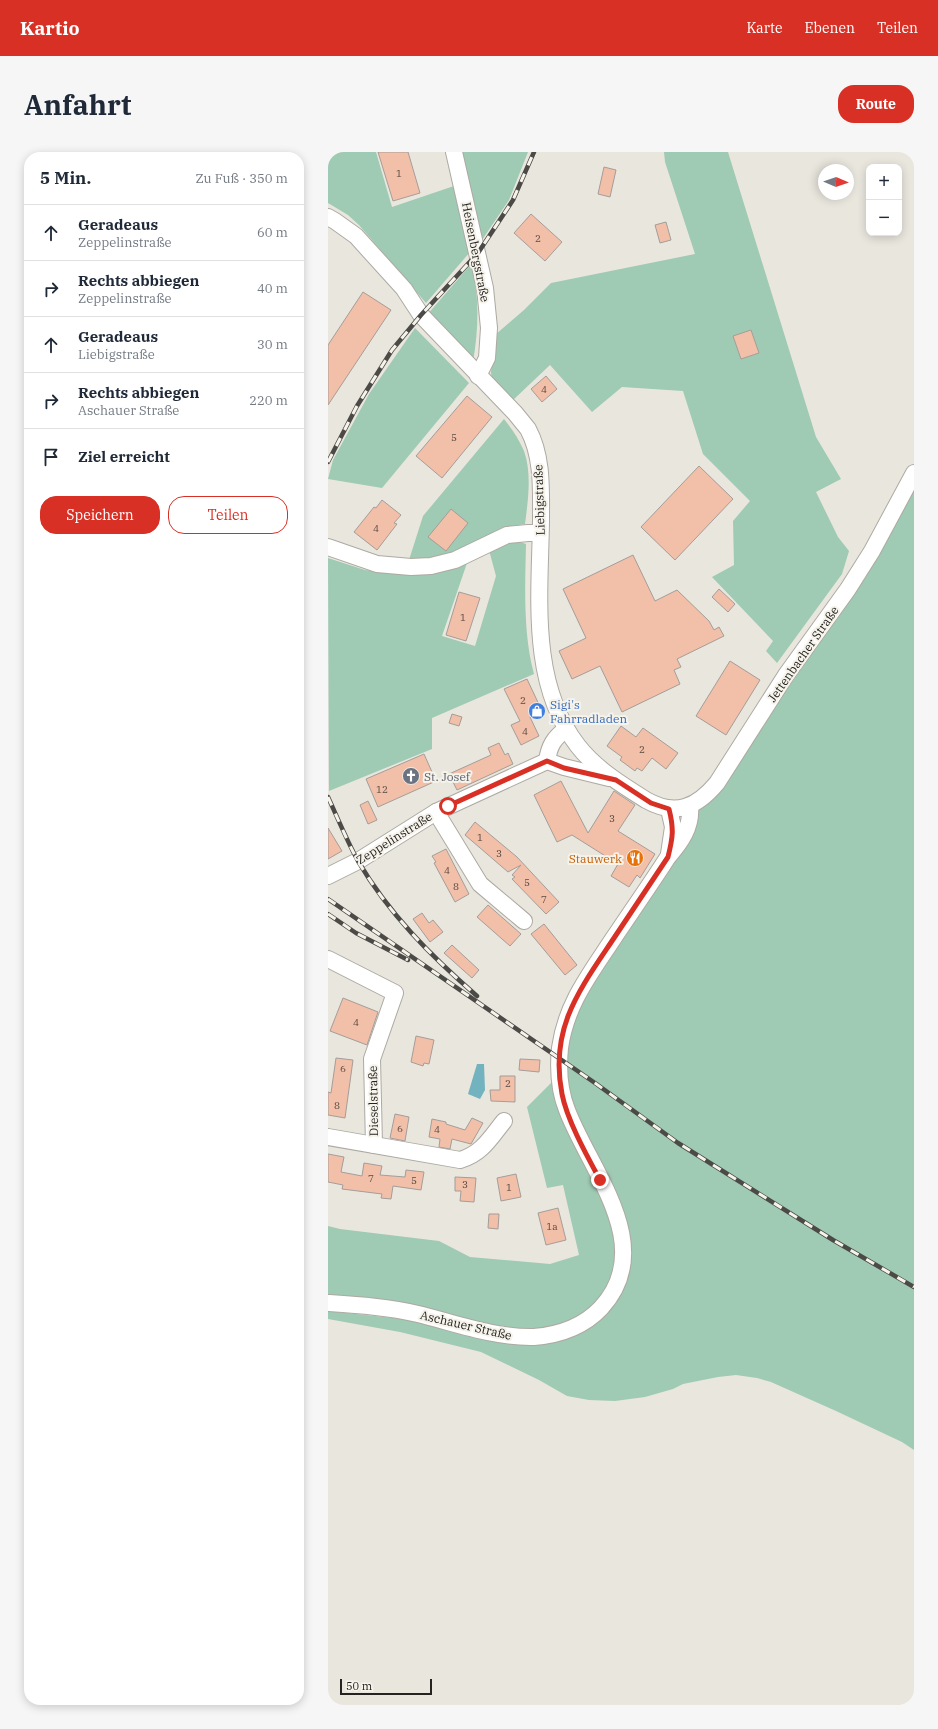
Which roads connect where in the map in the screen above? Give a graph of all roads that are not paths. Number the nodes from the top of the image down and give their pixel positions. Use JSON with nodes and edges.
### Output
{"nodes":[{"id":1,"x":454,"y":152,"type":"edge"},
{"id":2,"x":328,"y":217,"type":"edge"},
{"id":3,"x":478,"y":376,"type":"junction"},
{"id":4,"x":914,"y":473,"type":"edge"},
{"id":5,"x":540,"y":533,"type":"junction"},
{"id":6,"x":328,"y":547,"type":"edge"},
{"id":7,"x":566,"y":729,"type":"junction"},
{"id":8,"x":547,"y":761,"type":"junction"},
{"id":9,"x":616,"y":780,"type":"junction"},
{"id":10,"x":690,"y":806,"type":"junction"},
{"id":11,"x":669,"y":809,"type":"junction"},
{"id":12,"x":436,"y":812,"type":"junction"},
{"id":13,"x":668,"y":857,"type":"junction"},
{"id":14,"x":328,"y":876,"type":"edge"},
{"id":15,"x":524,"y":921,"type":"dead end"},
{"id":16,"x":328,"y":959,"type":"edge"},
{"id":17,"x":504,"y":1120,"type":"dead end"},
{"id":18,"x":328,"y":1137,"type":"edge"},
{"id":19,"x":374,"y":1145,"type":"junction"},
{"id":20,"x":328,"y":1303,"type":"edge"}],
"edges":[{"from":1,"to":3,"type":"street","name":"Heisenbergstraße"},
{"from":2,"to":3,"type":"street","name":"Liebigstraße"},
{"from":3,"to":5,"type":"street","name":"Liebigstraße"},
{"from":4,"to":10,"type":"street","name":"Jettenbacher Straße"},
{"from":5,"to":6,"type":"street"},
{"from":5,"to":7,"type":"street","name":"Liebigstraße"},
{"from":7,"to":8,"type":"street"},
{"from":7,"to":9,"type":"street","name":"Liebigstraße"},
{"from":8,"to":9,"type":"street"},
{"from":8,"to":12,"type":"street","name":"Zeppelinstraße"},
{"from":9,"to":11,"type":"street","name":"Liebigstraße"},
{"from":10,"to":11,"type":"street","name":"Jettenbacher Straße"},
{"from":10,"to":13,"type":"street","name":"Aschauer Straße"},
{"from":11,"to":13,"type":"street","name":"Aschauer Straße"},
{"from":12,"to":14,"type":"street","name":"Zeppelinstraße"},
{"from":12,"to":15,"type":"street"},
{"from":13,"to":20,"type":"street","name":"Aschauer Straße"},
{"from":16,"to":19,"type":"street","name":"Dieselstraße"},
{"from":17,"to":19,"type":"street"},
{"from":18,"to":19,"type":"street"}]}
